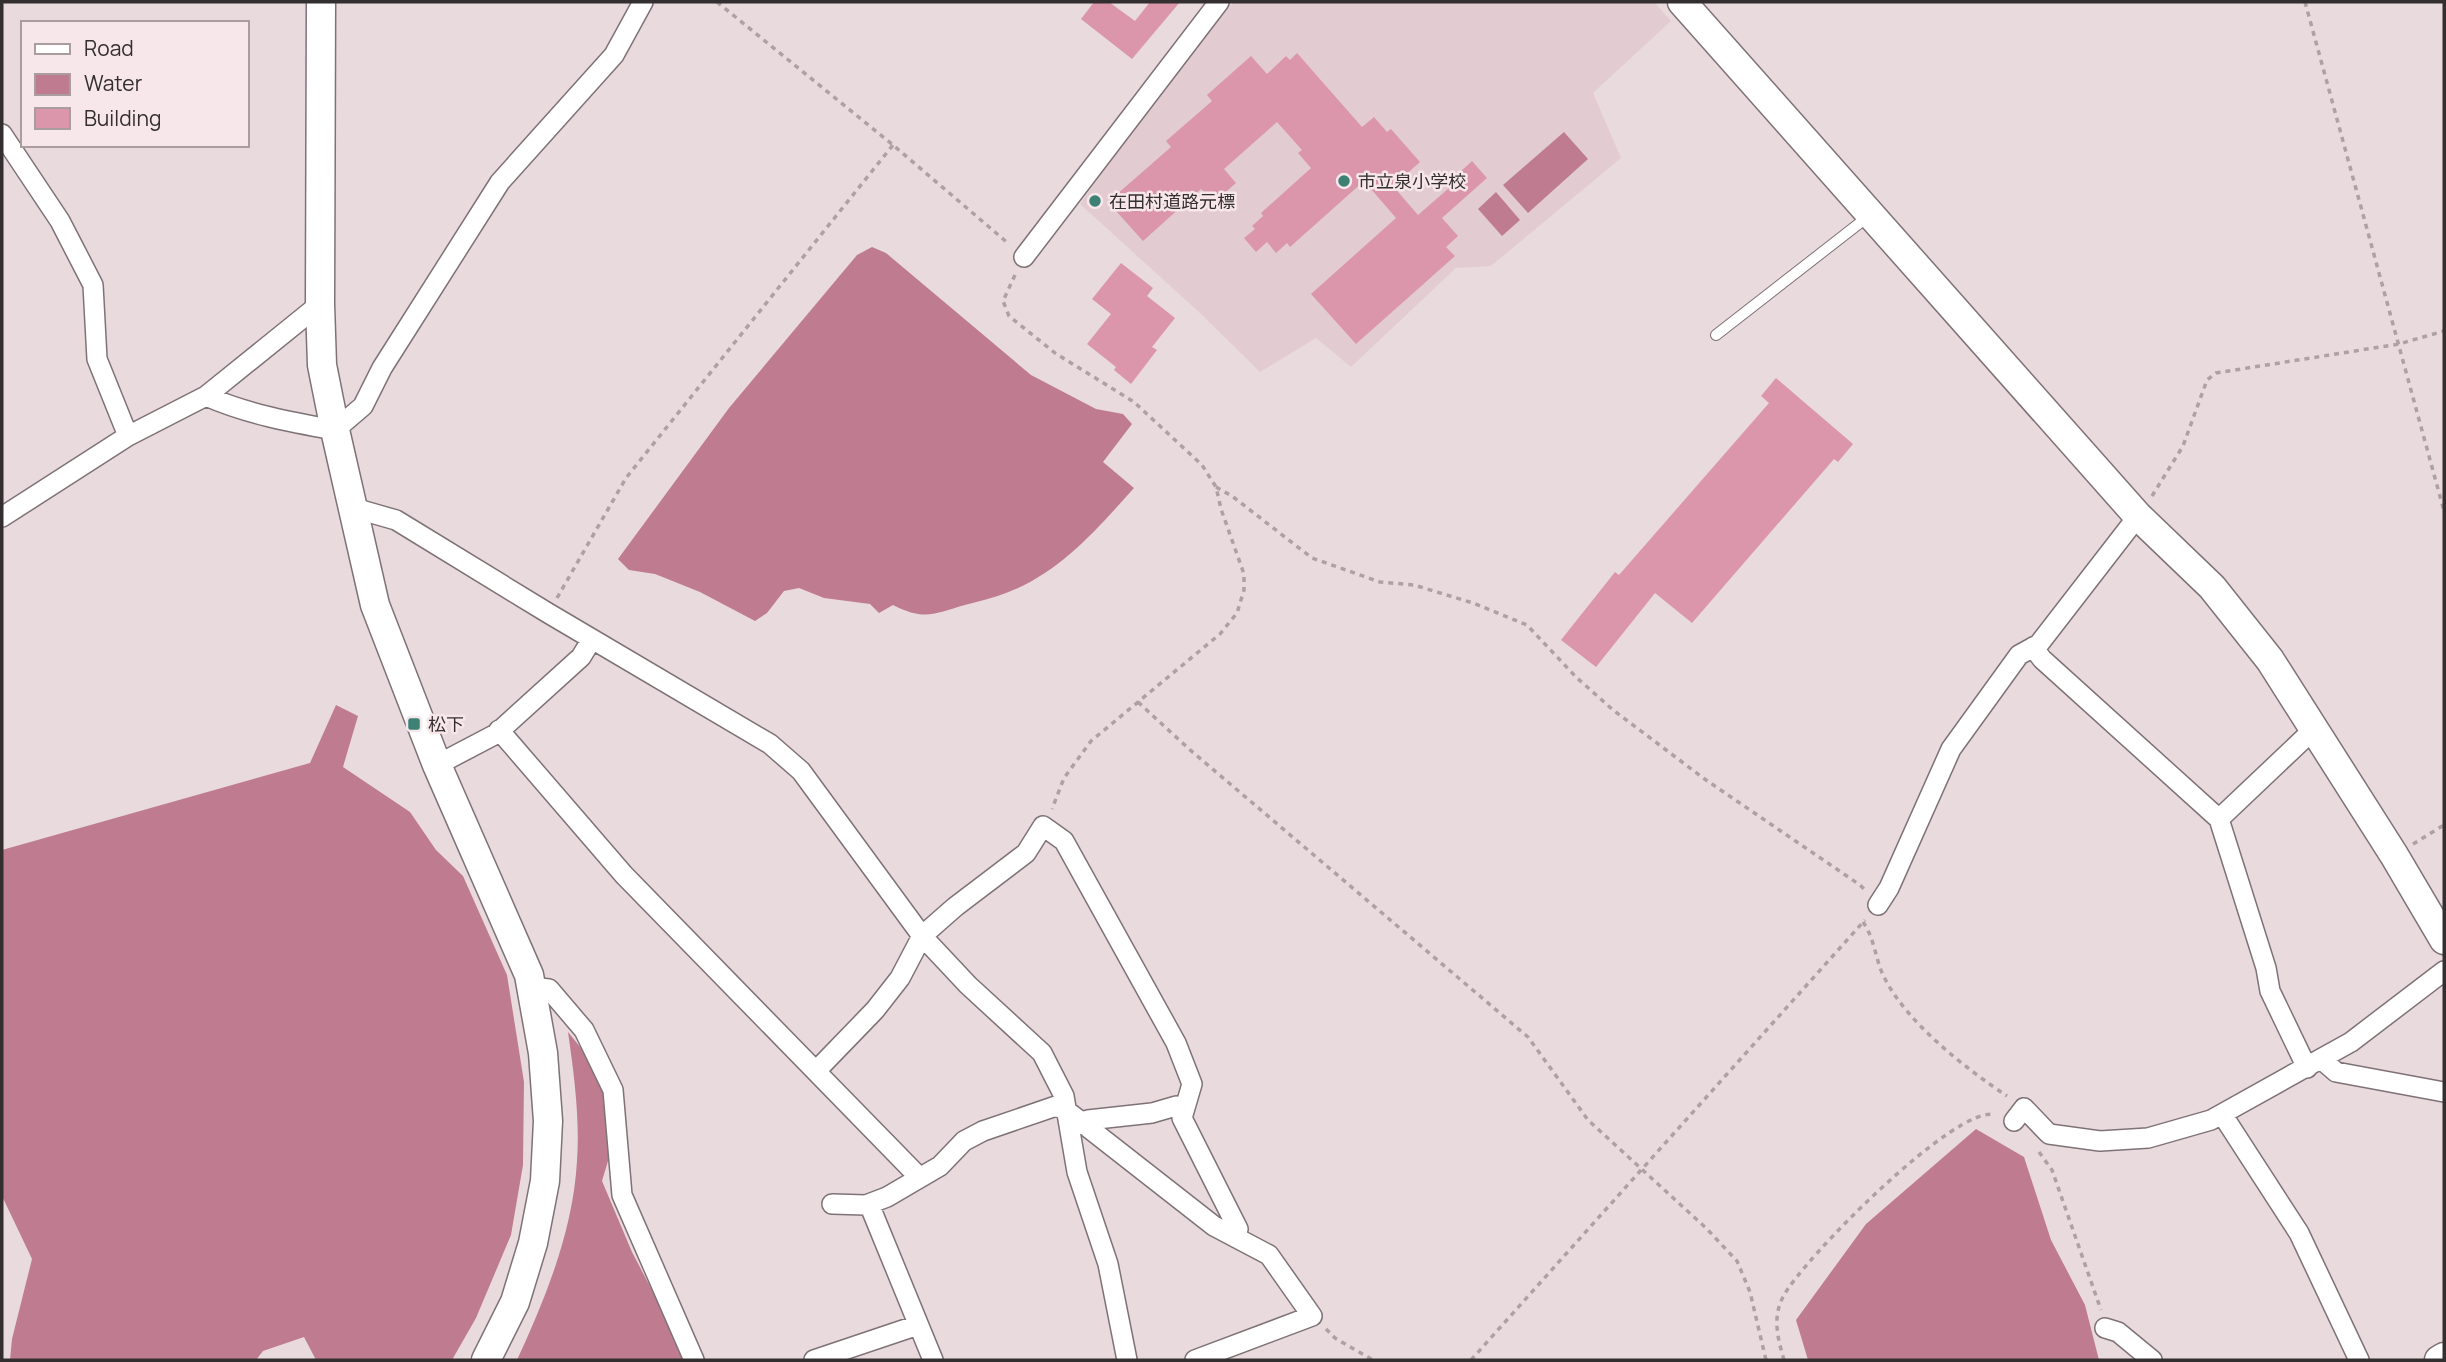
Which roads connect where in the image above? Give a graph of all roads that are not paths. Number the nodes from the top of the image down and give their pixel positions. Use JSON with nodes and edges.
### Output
{"nodes":[{"id":1,"x":321,"y":2,"type":"edge"},
{"id":2,"x":643,"y":2,"type":"edge"},
{"id":3,"x":1219,"y":2,"type":"edge"},
{"id":4,"x":1682,"y":2,"type":"edge"},
{"id":5,"x":2,"y":134,"type":"edge"},
{"id":6,"x":1870,"y":215,"type":"junction"},
{"id":7,"x":1024,"y":257,"type":"road end"},
{"id":8,"x":320,"y":304,"type":"junction"},
{"id":9,"x":1716,"y":335,"type":"dead end"},
{"id":10,"x":206,"y":396,"type":"junction"},
{"id":11,"x":335,"y":430,"type":"junction"},
{"id":12,"x":128,"y":436,"type":"junction"},
{"id":13,"x":354,"y":508,"type":"junction"},
{"id":14,"x":2138,"y":516,"type":"junction"},
{"id":15,"x":2,"y":517,"type":"edge"},
{"id":16,"x":592,"y":639,"type":"junction"},
{"id":17,"x":2034,"y":647,"type":"junction"},
{"id":18,"x":2314,"y":729,"type":"junction"},
{"id":19,"x":499,"y":730,"type":"junction"},
{"id":20,"x":437,"y":765,"type":"junction"},
{"id":21,"x":2219,"y":819,"type":"junction"},
{"id":22,"x":1878,"y":905,"type":"road end"},
{"id":23,"x":922,"y":936,"type":"junction"},
{"id":24,"x":2444,"y":940,"type":"edge"},
{"id":25,"x":2444,"y":971,"type":"edge"},
{"id":26,"x":531,"y":987,"type":"junction"},
{"id":27,"x":2314,"y":1063,"type":"junction"},
{"id":28,"x":816,"y":1071,"type":"junction"},
{"id":29,"x":2444,"y":1092,"type":"edge"},
{"id":30,"x":1184,"y":1108,"type":"junction"},
{"id":31,"x":1067,"y":1111,"type":"junction"},
{"id":32,"x":2019,"y":1114,"type":"road end"},
{"id":33,"x":2222,"y":1114,"type":"junction"},
{"id":34,"x":1084,"y":1125,"type":"junction"},
{"id":35,"x":919,"y":1177,"type":"junction"},
{"id":36,"x":832,"y":1204,"type":"dead end"},
{"id":37,"x":869,"y":1204,"type":"junction"},
{"id":38,"x":1235,"y":1237,"type":"junction"},
{"id":39,"x":918,"y":1325,"type":"junction"},
{"id":40,"x":2105,"y":1328,"type":"road end"},
{"id":41,"x":2444,"y":1357,"type":"edge"},
{"id":42,"x":486,"y":1360,"type":"edge"},
{"id":43,"x":694,"y":1360,"type":"edge"},
{"id":44,"x":814,"y":1360,"type":"edge"},
{"id":45,"x":933,"y":1360,"type":"edge"},
{"id":46,"x":1127,"y":1360,"type":"edge"},
{"id":47,"x":1195,"y":1360,"type":"edge"},
{"id":48,"x":2152,"y":1360,"type":"edge"},
{"id":49,"x":2359,"y":1360,"type":"edge"},
{"id":50,"x":2439,"y":1360,"type":"edge"}],
"edges":[{"from":1,"to":8,"type":"street"},
{"from":2,"to":11,"type":"street"},
{"from":3,"to":7,"type":"street"},
{"from":4,"to":6,"type":"street"},
{"from":5,"to":12,"type":"street"},
{"from":6,"to":9,"type":"lane"},
{"from":6,"to":14,"type":"street"},
{"from":8,"to":10,"type":"street"},
{"from":8,"to":11,"type":"street"},
{"from":10,"to":11,"type":"street"},
{"from":10,"to":12,"type":"street"},
{"from":11,"to":13,"type":"street"},
{"from":12,"to":15,"type":"street"},
{"from":13,"to":16,"type":"street"},
{"from":13,"to":20,"type":"street"},
{"from":14,"to":17,"type":"street"},
{"from":14,"to":18,"type":"street"},
{"from":16,"to":19,"type":"street"},
{"from":16,"to":23,"type":"street"},
{"from":17,"to":21,"type":"street"},
{"from":17,"to":22,"type":"street"},
{"from":18,"to":21,"type":"street"},
{"from":18,"to":24,"type":"street"},
{"from":19,"to":20,"type":"street"},
{"from":19,"to":28,"type":"street"},
{"from":20,"to":26,"type":"street"},
{"from":21,"to":27,"type":"street"},
{"from":23,"to":28,"type":"street"},
{"from":23,"to":30,"type":"street"},
{"from":23,"to":31,"type":"street"},
{"from":25,"to":27,"type":"street"},
{"from":26,"to":42,"type":"street"},
{"from":26,"to":43,"type":"street"},
{"from":27,"to":29,"type":"street"},
{"from":27,"to":33,"type":"street"},
{"from":28,"to":35,"type":"street"},
{"from":30,"to":34,"type":"street"},
{"from":30,"to":38,"type":"street"},
{"from":31,"to":34,"type":"street"},
{"from":31,"to":35,"type":"street"},
{"from":31,"to":46,"type":"street"},
{"from":32,"to":33,"type":"street"},
{"from":33,"to":49,"type":"street"},
{"from":34,"to":38,"type":"street"},
{"from":35,"to":37,"type":"street"},
{"from":36,"to":37,"type":"street"},
{"from":37,"to":39,"type":"street"},
{"from":38,"to":47,"type":"street"},
{"from":39,"to":44,"type":"street"},
{"from":39,"to":45,"type":"street"},
{"from":40,"to":48,"type":"street"},
{"from":41,"to":50,"type":"street"}]}
